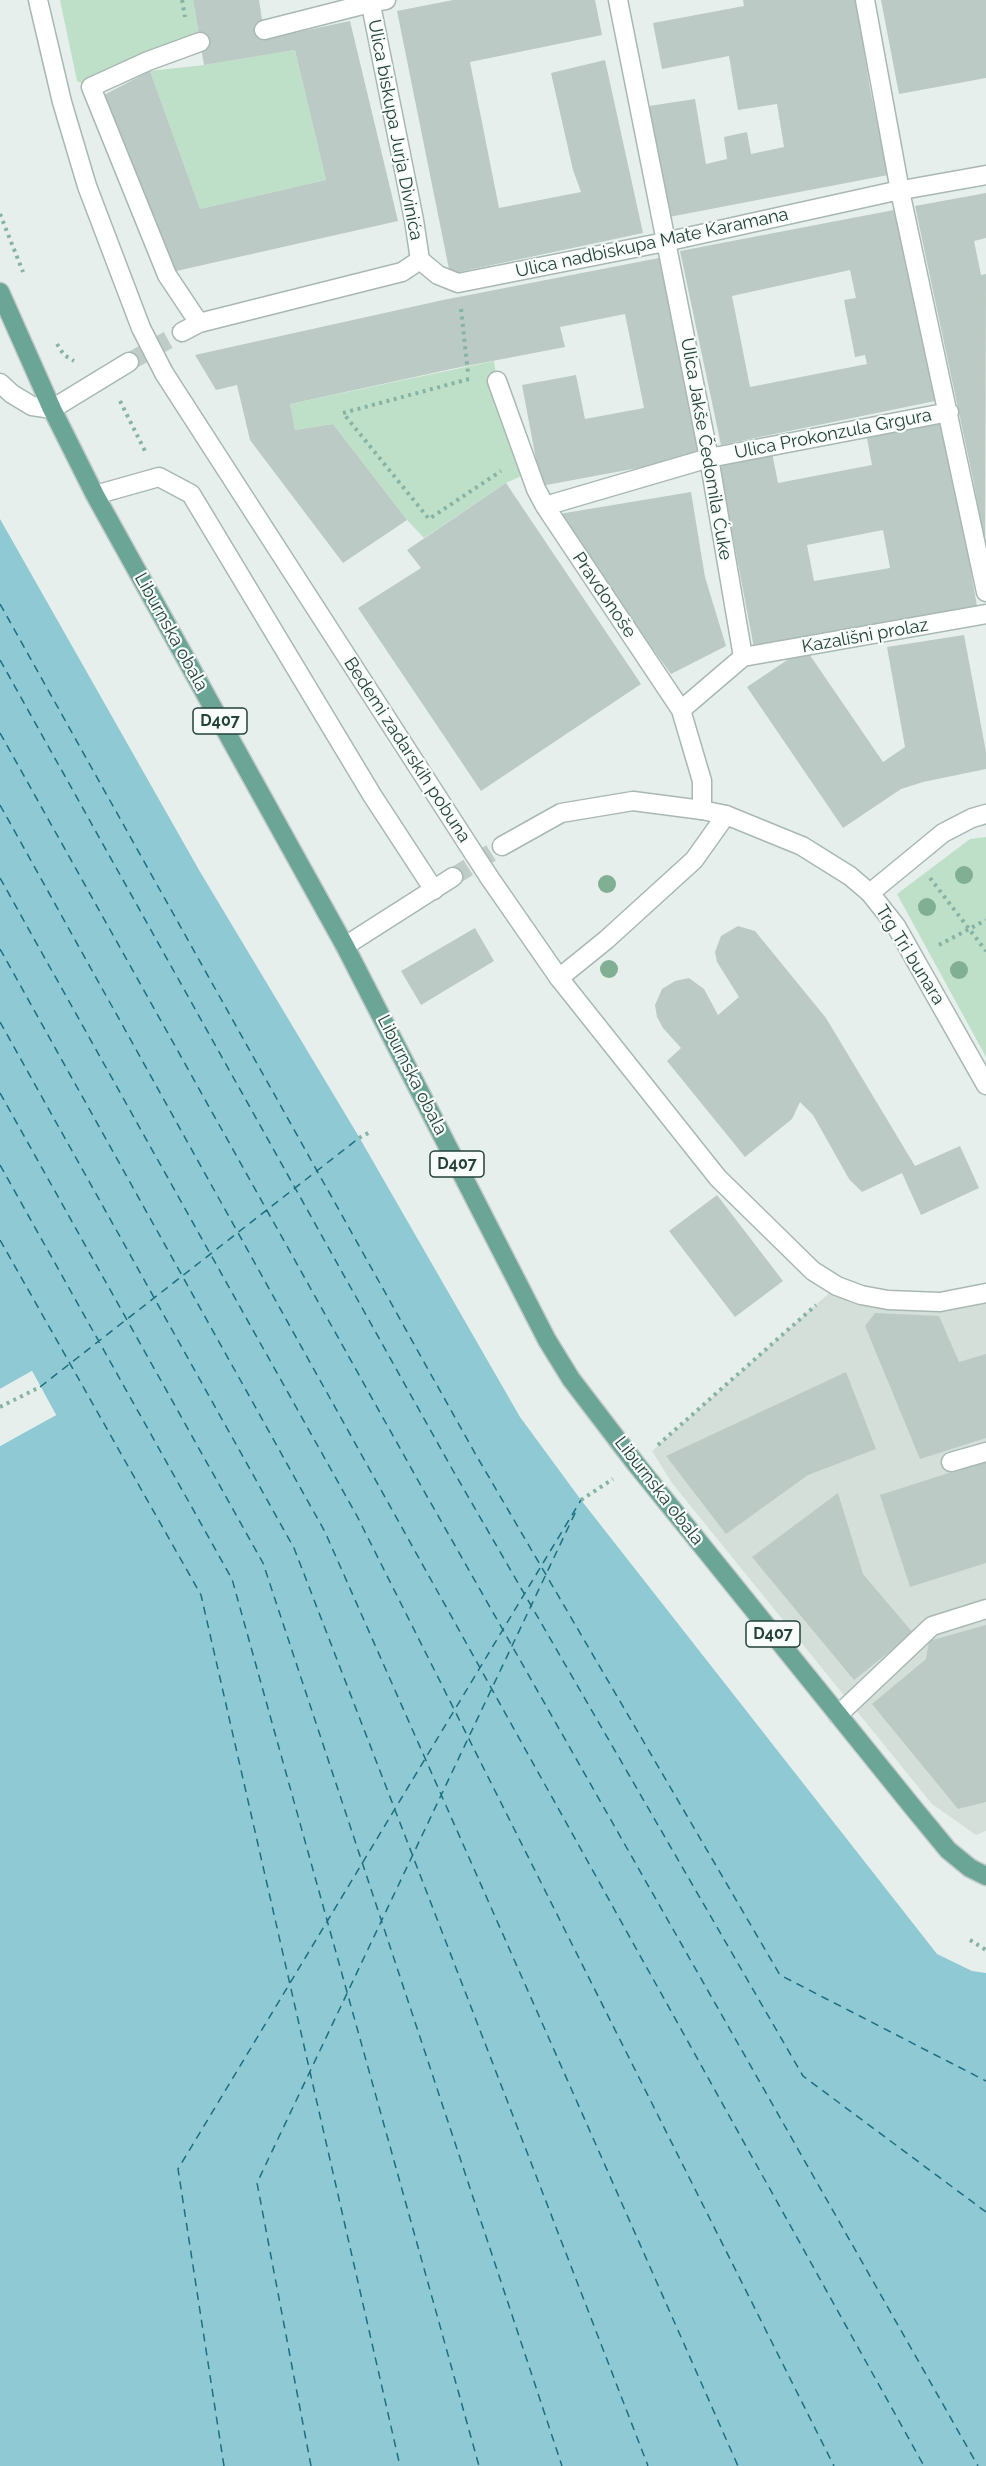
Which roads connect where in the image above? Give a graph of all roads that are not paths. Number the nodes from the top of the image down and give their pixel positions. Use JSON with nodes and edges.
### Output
{"nodes":[{"id":1,"x":38,"y":0,"type":"edge"},
{"id":2,"x":618,"y":0,"type":"edge"},
{"id":3,"x":865,"y":0,"type":"edge"},
{"id":4,"x":375,"y":1,"type":"edge"},
{"id":5,"x":264,"y":30,"type":"dead end"},
{"id":6,"x":200,"y":42,"type":"dead end"},
{"id":7,"x":986,"y":175,"type":"edge"},
{"id":8,"x":898,"y":197,"type":"junction"},
{"id":9,"x":665,"y":242,"type":"junction"},
{"id":10,"x":420,"y":260,"type":"junction"},
{"id":11,"x":0,"y":292,"type":"edge"},
{"id":12,"x":199,"y":323,"type":"junction"},
{"id":13,"x":182,"y":332,"type":"tunnel mouth"},
{"id":14,"x":129,"y":362,"type":"tunnel mouth"},
{"id":15,"x":497,"y":381,"type":"dead end"},
{"id":16,"x":0,"y":383,"type":"edge"},
{"id":17,"x":52,"y":409,"type":"junction"},
{"id":18,"x":949,"y":412,"type":"junction"},
{"id":19,"x":709,"y":458,"type":"junction"},
{"id":20,"x":95,"y":495,"type":"junction"},
{"id":21,"x":545,"y":506,"type":"junction"},
{"id":22,"x":986,"y":592,"type":"edge"},
{"id":23,"x":986,"y":614,"type":"edge"},
{"id":24,"x":743,"y":657,"type":"junction"},
{"id":25,"x":681,"y":710,"type":"junction"},
{"id":26,"x":702,"y":810,"type":"junction"},
{"id":27,"x":986,"y":814,"type":"edge"},
{"id":28,"x":726,"y":815,"type":"junction"},
{"id":29,"x":502,"y":846,"type":"tunnel mouth"},
{"id":30,"x":453,"y":877,"type":"tunnel mouth"},
{"id":31,"x":434,"y":890,"type":"junction"},
{"id":32,"x":870,"y":893,"type":"junction"},
{"id":33,"x":345,"y":946,"type":"junction"},
{"id":34,"x":559,"y":978,"type":"junction"},
{"id":35,"x":986,"y":1085,"type":"edge"},
{"id":36,"x":986,"y":1293,"type":"edge"},
{"id":37,"x":986,"y":1452,"type":"edge"},
{"id":38,"x":951,"y":1462,"type":"dead end"},
{"id":39,"x":986,"y":1609,"type":"edge"},
{"id":40,"x":838,"y":1715,"type":"junction"},
{"id":41,"x":986,"y":1876,"type":"edge"}],
"edges":[{"from":1,"to":34,"type":"street","name":"Bedemi zadarskih pobuna","bridge":true},
{"from":2,"to":9,"type":"street","name":"Ulica Jakše Čedomila Ćuke"},
{"from":3,"to":8,"type":"street"},
{"from":4,"to":5,"type":"street"},
{"from":4,"to":10,"type":"street","name":"Ulica biskupa Jurja Divinića"},
{"from":6,"to":12,"type":"street"},
{"from":7,"to":8,"type":"street","name":"Ulica nadbiskupa Mate Karamana"},
{"from":8,"to":9,"type":"street","name":"Ulica nadbiskupa Mate Karamana"},
{"from":8,"to":18,"type":"street"},
{"from":9,"to":10,"type":"street","name":"Ulica nadbiskupa Mate Karamana"},
{"from":9,"to":19,"type":"street","name":"Ulica Jakše Čedomila Ćuke"},
{"from":10,"to":12,"type":"street"},
{"from":11,"to":17,"type":"main road","name":"Liburnska obala","number":"D407"},
{"from":12,"to":13,"type":"street"},
{"from":14,"to":17,"type":"street"},
{"from":15,"to":21,"type":"street","name":"Pravdonoše"},
{"from":16,"to":17,"type":"street"},
{"from":17,"to":20,"type":"main road","name":"Liburnska obala","number":"D407"},
{"from":18,"to":19,"type":"street","name":"Ulica Prokonzula Grgura"},
{"from":18,"to":22,"type":"street"},
{"from":19,"to":21,"type":"street","name":"Ulica Prokonzula Grgura"},
{"from":19,"to":24,"type":"street","name":"Ulica Jakše Čedomila Ćuke"},
{"from":20,"to":31,"type":"street"},
{"from":20,"to":33,"type":"main road","name":"Liburnska obala","number":"D407"},
{"from":21,"to":25,"type":"street","name":"Pravdonoše"},
{"from":23,"to":24,"type":"street","name":"Kazališni prolaz"},
{"from":24,"to":25,"type":"street"},
{"from":25,"to":26,"type":"street","name":"Pravdonoše"},
{"from":26,"to":28,"type":"street","name":"Trg Tri bunara"},
{"from":26,"to":29,"type":"street","name":"Trg Tri bunara"},
{"from":27,"to":32,"type":"street"},
{"from":28,"to":32,"type":"street","name":"Trg Tri bunara"},
{"from":28,"to":34,"type":"street"},
{"from":30,"to":31,"type":"street"},
{"from":31,"to":33,"type":"street"},
{"from":32,"to":35,"type":"street","name":"Trg Tri bunara"},
{"from":33,"to":40,"type":"main road","name":"Liburnska obala","number":"D407"},
{"from":34,"to":36,"type":"street","name":"Bedemi zadarskih pobuna"},
{"from":37,"to":38,"type":"street"},
{"from":39,"to":40,"type":"street"},
{"from":40,"to":41,"type":"main road","name":"Liburnska obala","number":"D407"}]}
